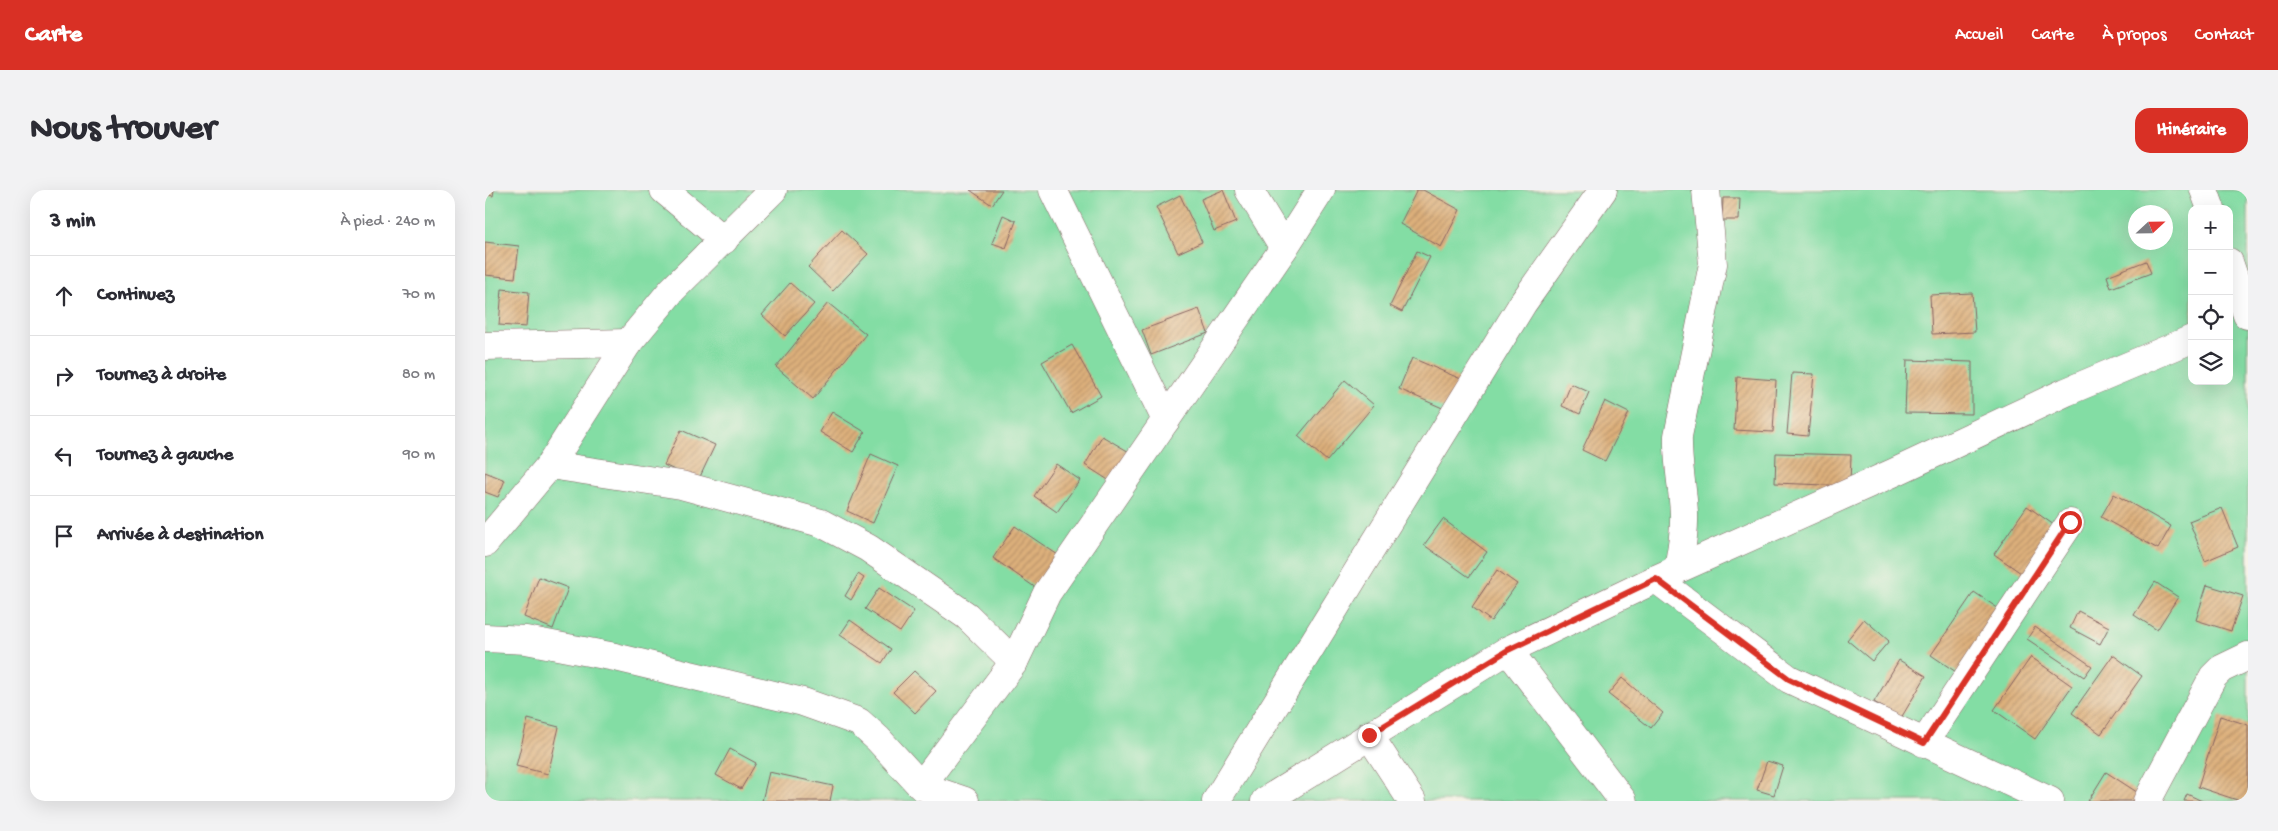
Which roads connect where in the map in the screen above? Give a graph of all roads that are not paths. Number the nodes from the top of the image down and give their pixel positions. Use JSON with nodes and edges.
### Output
{"nodes":[{"id":1,"x":664,"y":190,"type":"edge"},
{"id":2,"x":773,"y":190,"type":"edge"},
{"id":3,"x":1053,"y":190,"type":"edge"},
{"id":4,"x":1249,"y":190,"type":"edge"},
{"id":5,"x":1321,"y":190,"type":"edge"},
{"id":6,"x":1603,"y":190,"type":"edge"},
{"id":7,"x":1707,"y":190,"type":"edge"},
{"id":8,"x":2205,"y":190,"type":"edge"},
{"id":9,"x":2210,"y":205,"type":"edge"},
{"id":10,"x":724,"y":240,"type":"junction"},
{"id":11,"x":1283,"y":248,"type":"junction"},
{"id":12,"x":2233,"y":273,"type":"edge"},
{"id":13,"x":2248,"y":315,"type":"edge"},
{"id":14,"x":2233,"y":321,"type":"edge"},
{"id":15,"x":2190,"y":340,"type":"edge"},
{"id":16,"x":628,"y":343,"type":"junction"},
{"id":17,"x":485,"y":346,"type":"edge"},
{"id":18,"x":1166,"y":420,"type":"junction"},
{"id":19,"x":550,"y":465,"type":"junction"},
{"id":20,"x":2070,"y":522,"type":"dead end"},
{"id":21,"x":485,"y":544,"type":"edge"},
{"id":22,"x":1667,"y":574,"type":"junction"},
{"id":23,"x":485,"y":638,"type":"edge"},
{"id":24,"x":1508,"y":650,"type":"junction"},
{"id":25,"x":2248,"y":656,"type":"edge"},
{"id":26,"x":1014,"y":662,"type":"junction"},
{"id":27,"x":1369,"y":735,"type":"junction"},
{"id":28,"x":1924,"y":743,"type":"junction"},
{"id":29,"x":921,"y":786,"type":"junction"},
{"id":30,"x":965,"y":801,"type":"edge"},
{"id":31,"x":1216,"y":801,"type":"edge"},
{"id":32,"x":1265,"y":801,"type":"edge"},
{"id":33,"x":1412,"y":801,"type":"edge"},
{"id":34,"x":1623,"y":801,"type":"edge"},
{"id":35,"x":2050,"y":801,"type":"edge"},
{"id":36,"x":2147,"y":801,"type":"edge"}],
"edges":[{"from":1,"to":10,"type":"street"},
{"from":2,"to":10,"type":"street"},
{"from":3,"to":18,"type":"street"},
{"from":4,"to":11,"type":"street"},
{"from":5,"to":11,"type":"street"},
{"from":6,"to":31,"type":"street"},
{"from":7,"to":22,"type":"street"},
{"from":8,"to":9,"type":"street"},
{"from":10,"to":16,"type":"street"},
{"from":11,"to":18,"type":"street"},
{"from":12,"to":13,"type":"street"},
{"from":13,"to":14,"type":"street"},
{"from":15,"to":22,"type":"street"},
{"from":16,"to":17,"type":"street"},
{"from":16,"to":19,"type":"street"},
{"from":18,"to":26,"type":"street"},
{"from":19,"to":21,"type":"street"},
{"from":19,"to":26,"type":"street"},
{"from":20,"to":28,"type":"street"},
{"from":22,"to":24,"type":"street"},
{"from":22,"to":28,"type":"street"},
{"from":23,"to":29,"type":"street"},
{"from":24,"to":27,"type":"street"},
{"from":24,"to":34,"type":"street"},
{"from":25,"to":36,"type":"street"},
{"from":26,"to":29,"type":"street"},
{"from":27,"to":32,"type":"street"},
{"from":27,"to":33,"type":"street"},
{"from":28,"to":35,"type":"street"},
{"from":29,"to":30,"type":"street"}]}
